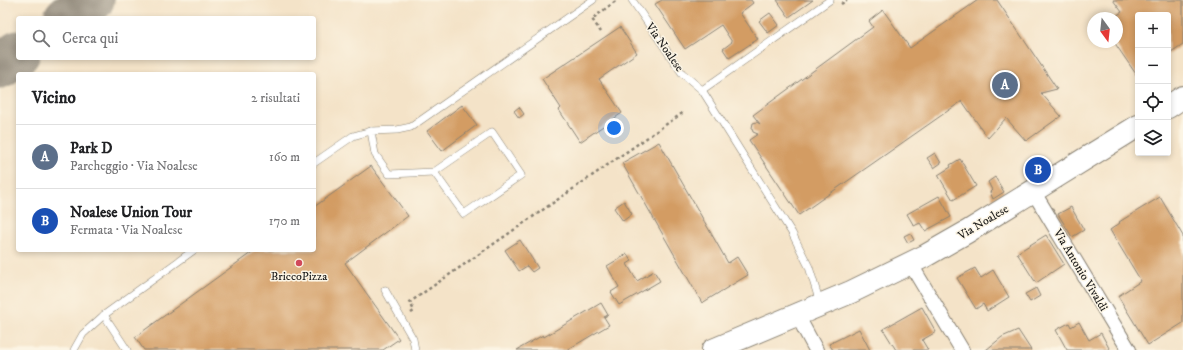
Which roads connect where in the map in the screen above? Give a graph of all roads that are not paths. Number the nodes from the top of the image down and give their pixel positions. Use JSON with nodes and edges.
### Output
{"nodes":[{"id":1,"x":593,"y":0,"type":"edge"},
{"id":2,"x":632,"y":0,"type":"edge"},
{"id":3,"x":830,"y":0,"type":"edge"},
{"id":4,"x":702,"y":90,"type":"junction"},
{"id":5,"x":1183,"y":97,"type":"edge"},
{"id":6,"x":1171,"y":105,"type":"edge"},
{"id":7,"x":1135,"y":128,"type":"edge"},
{"id":8,"x":371,"y":131,"type":"junction"},
{"id":9,"x":316,"y":162,"type":"edge"},
{"id":10,"x":434,"y":172,"type":"junction"},
{"id":11,"x":1033,"y":190,"type":"junction"},
{"id":12,"x":191,"y":252,"type":"edge"},
{"id":13,"x":910,"y":263,"type":"junction"},
{"id":14,"x":385,"y":290,"type":"dead end"},
{"id":15,"x":820,"y":305,"type":"junction"},
{"id":16,"x":104,"y":315,"type":"junction"},
{"id":17,"x":797,"y":315,"type":"junction"},
{"id":18,"x":74,"y":350,"type":"edge"},
{"id":19,"x":127,"y":350,"type":"edge"},
{"id":20,"x":415,"y":350,"type":"edge"},
{"id":21,"x":713,"y":350,"type":"edge"},
{"id":22,"x":816,"y":350,"type":"edge"},
{"id":23,"x":962,"y":350,"type":"edge"},
{"id":24,"x":1129,"y":350,"type":"edge"}],
"edges":[{"from":1,"to":8,"type":"lane"},
{"from":2,"to":4,"type":"lane","name":"Via Noalese"},
{"from":3,"to":4,"type":"lane"},
{"from":4,"to":15,"type":"lane","name":"Via Noalese"},
{"from":5,"to":6,"type":"main road"},
{"from":7,"to":11,"type":"main road","name":"Via Noalese"},
{"from":8,"to":9,"type":"lane"},
{"from":8,"to":10,"type":"lane"},
{"from":10,"to":10,"type":"lane"},
{"from":11,"to":13,"type":"main road","name":"Via Noalese"},
{"from":11,"to":24,"type":"street","name":"Via Antonio Vivaldi"},
{"from":12,"to":16,"type":"lane"},
{"from":13,"to":15,"type":"main road","name":"Via Noalese"},
{"from":13,"to":23,"type":"street"},
{"from":14,"to":20,"type":"lane"},
{"from":15,"to":17,"type":"main road","name":"Via Noalese"},
{"from":16,"to":18,"type":"lane"},
{"from":16,"to":19,"type":"lane"},
{"from":17,"to":21,"type":"main road","name":"Via Noalese"},
{"from":17,"to":22,"type":"street"}]}
